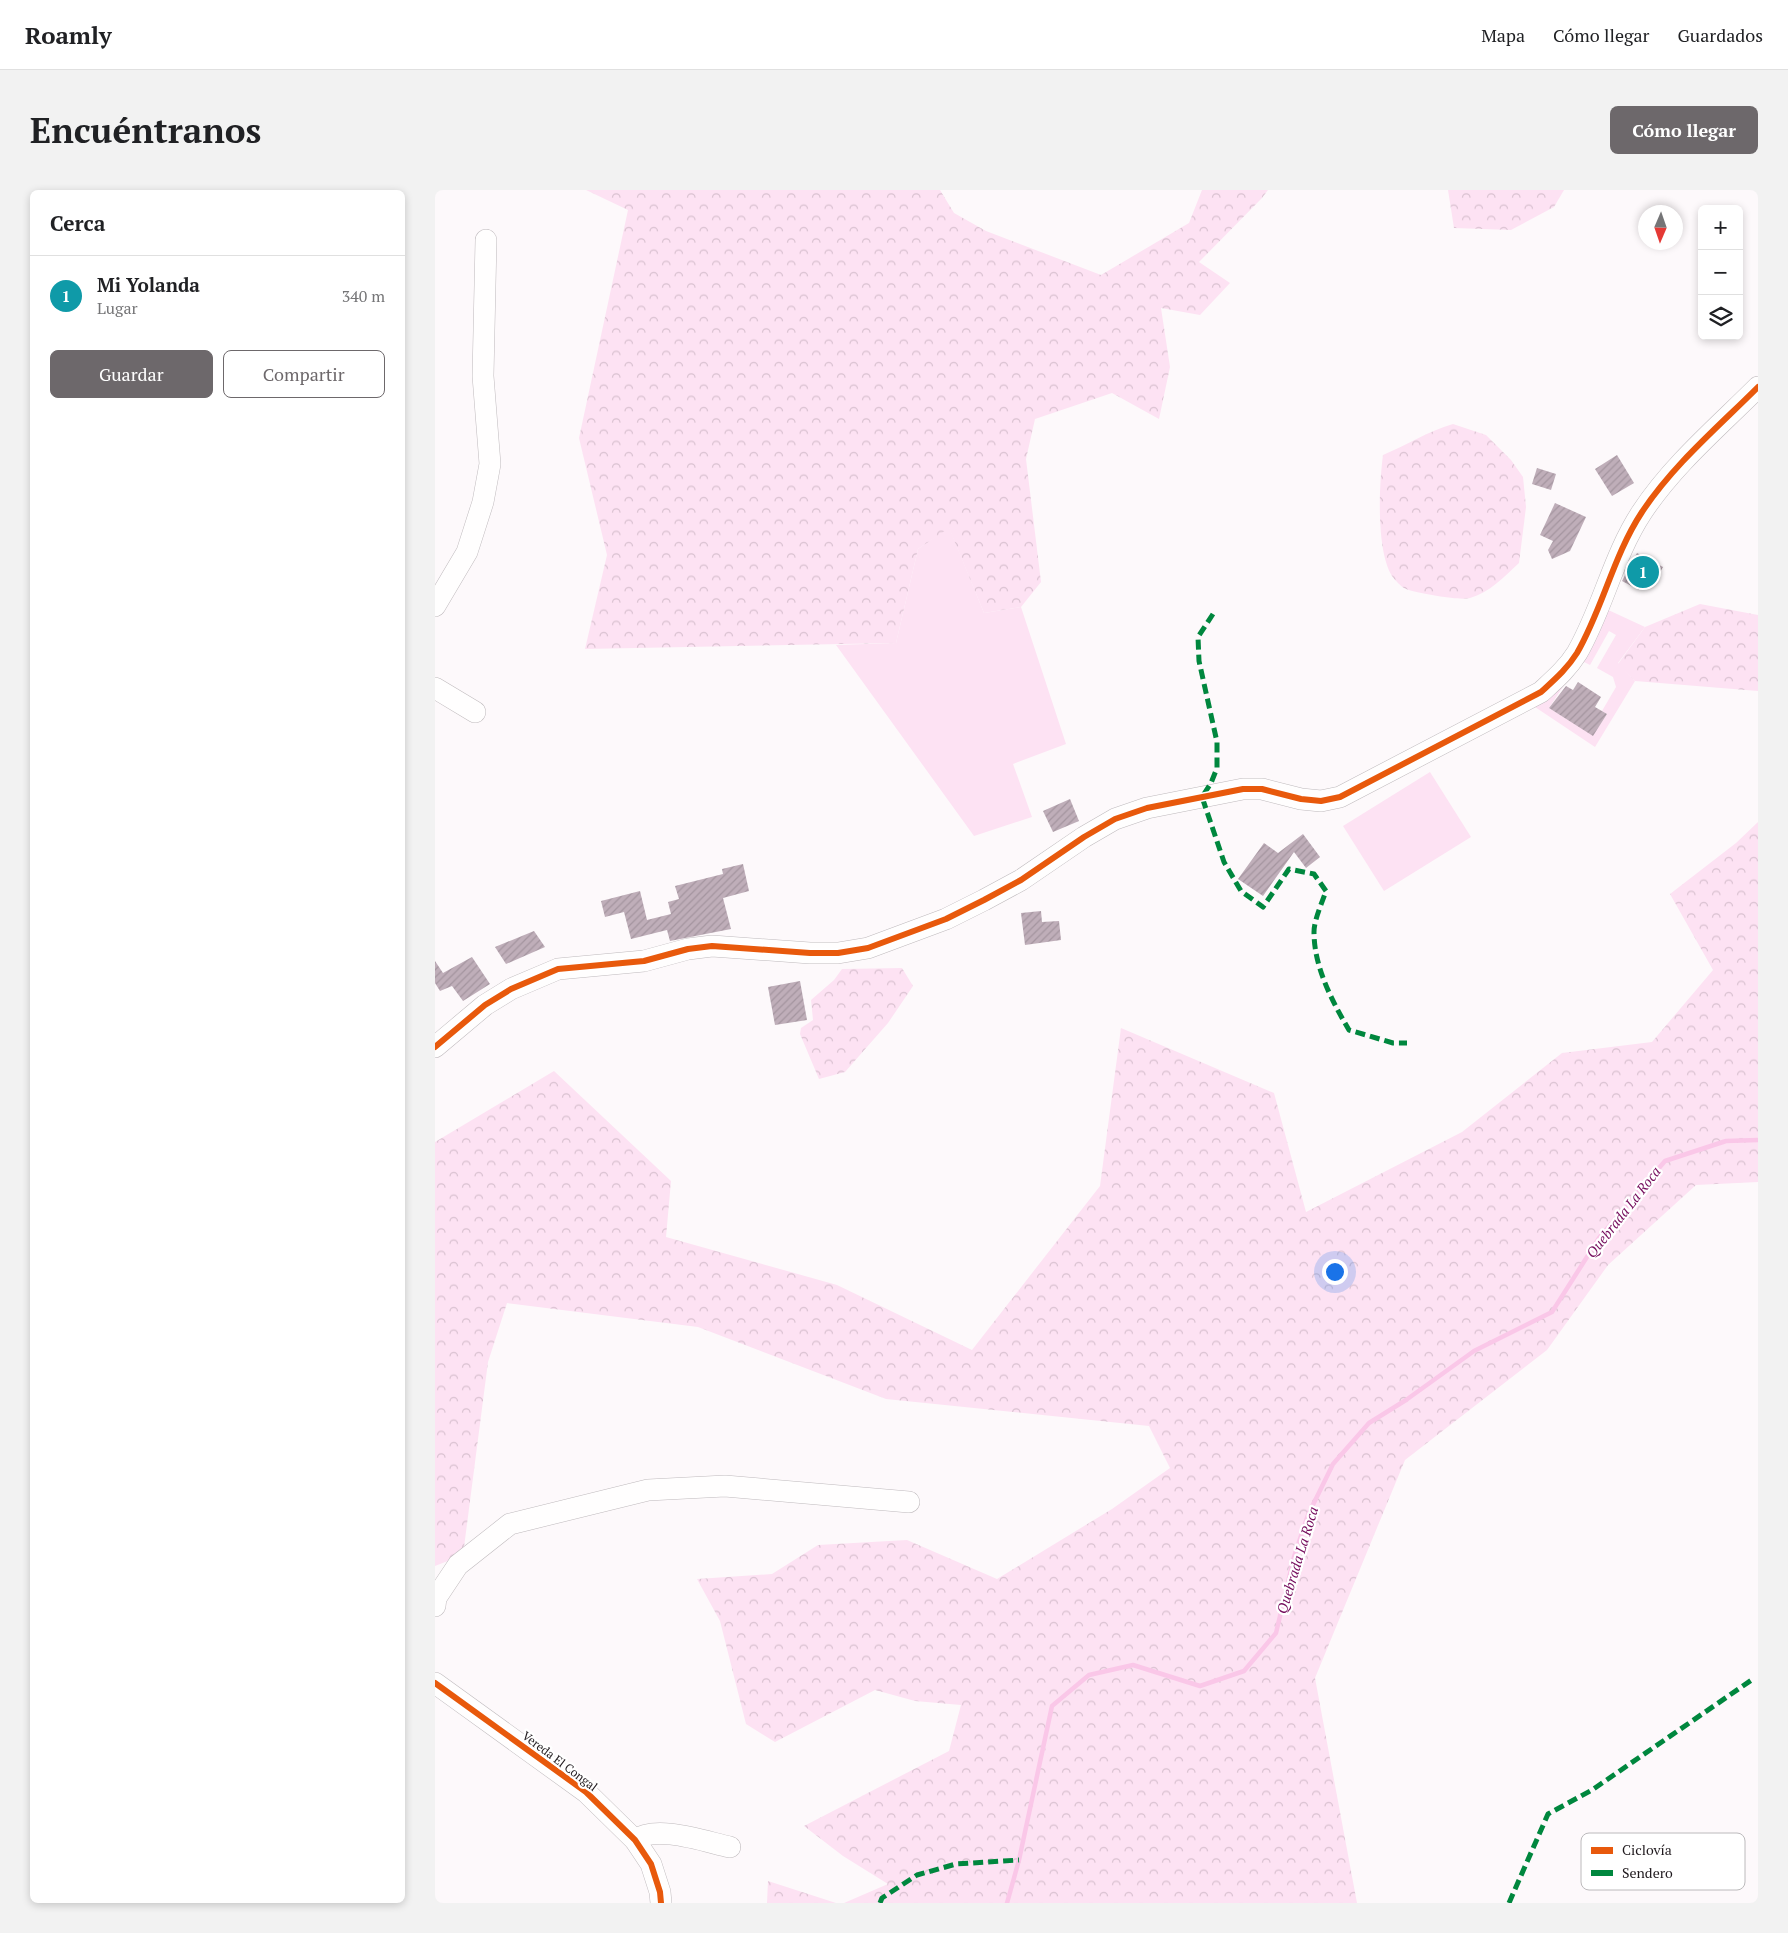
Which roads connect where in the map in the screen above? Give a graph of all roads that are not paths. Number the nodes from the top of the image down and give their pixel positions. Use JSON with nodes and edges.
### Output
{"nodes":[{"id":1,"x":486,"y":240,"type":"dead end"},
{"id":2,"x":1758,"y":387,"type":"edge"},
{"id":3,"x":435,"y":606,"type":"edge"},
{"id":4,"x":435,"y":688,"type":"edge"},
{"id":5,"x":475,"y":712,"type":"dead end"},
{"id":6,"x":435,"y":1047,"type":"edge"},
{"id":7,"x":909,"y":1502,"type":"dead end"},
{"id":8,"x":435,"y":1606,"type":"edge"},
{"id":9,"x":435,"y":1681,"type":"edge"},
{"id":10,"x":635,"y":1840,"type":"junction"},
{"id":11,"x":729,"y":1847,"type":"dead end"},
{"id":12,"x":661,"y":1903,"type":"edge"}],
"edges":[{"from":1,"to":3,"type":"street"},
{"from":2,"to":6,"type":"street"},
{"from":4,"to":5,"type":"street"},
{"from":7,"to":8,"type":"street"},
{"from":9,"to":10,"type":"street","name":"Vereda El Congal"},
{"from":10,"to":11,"type":"street"},
{"from":10,"to":12,"type":"street","name":"Vereda El Congal"}]}
